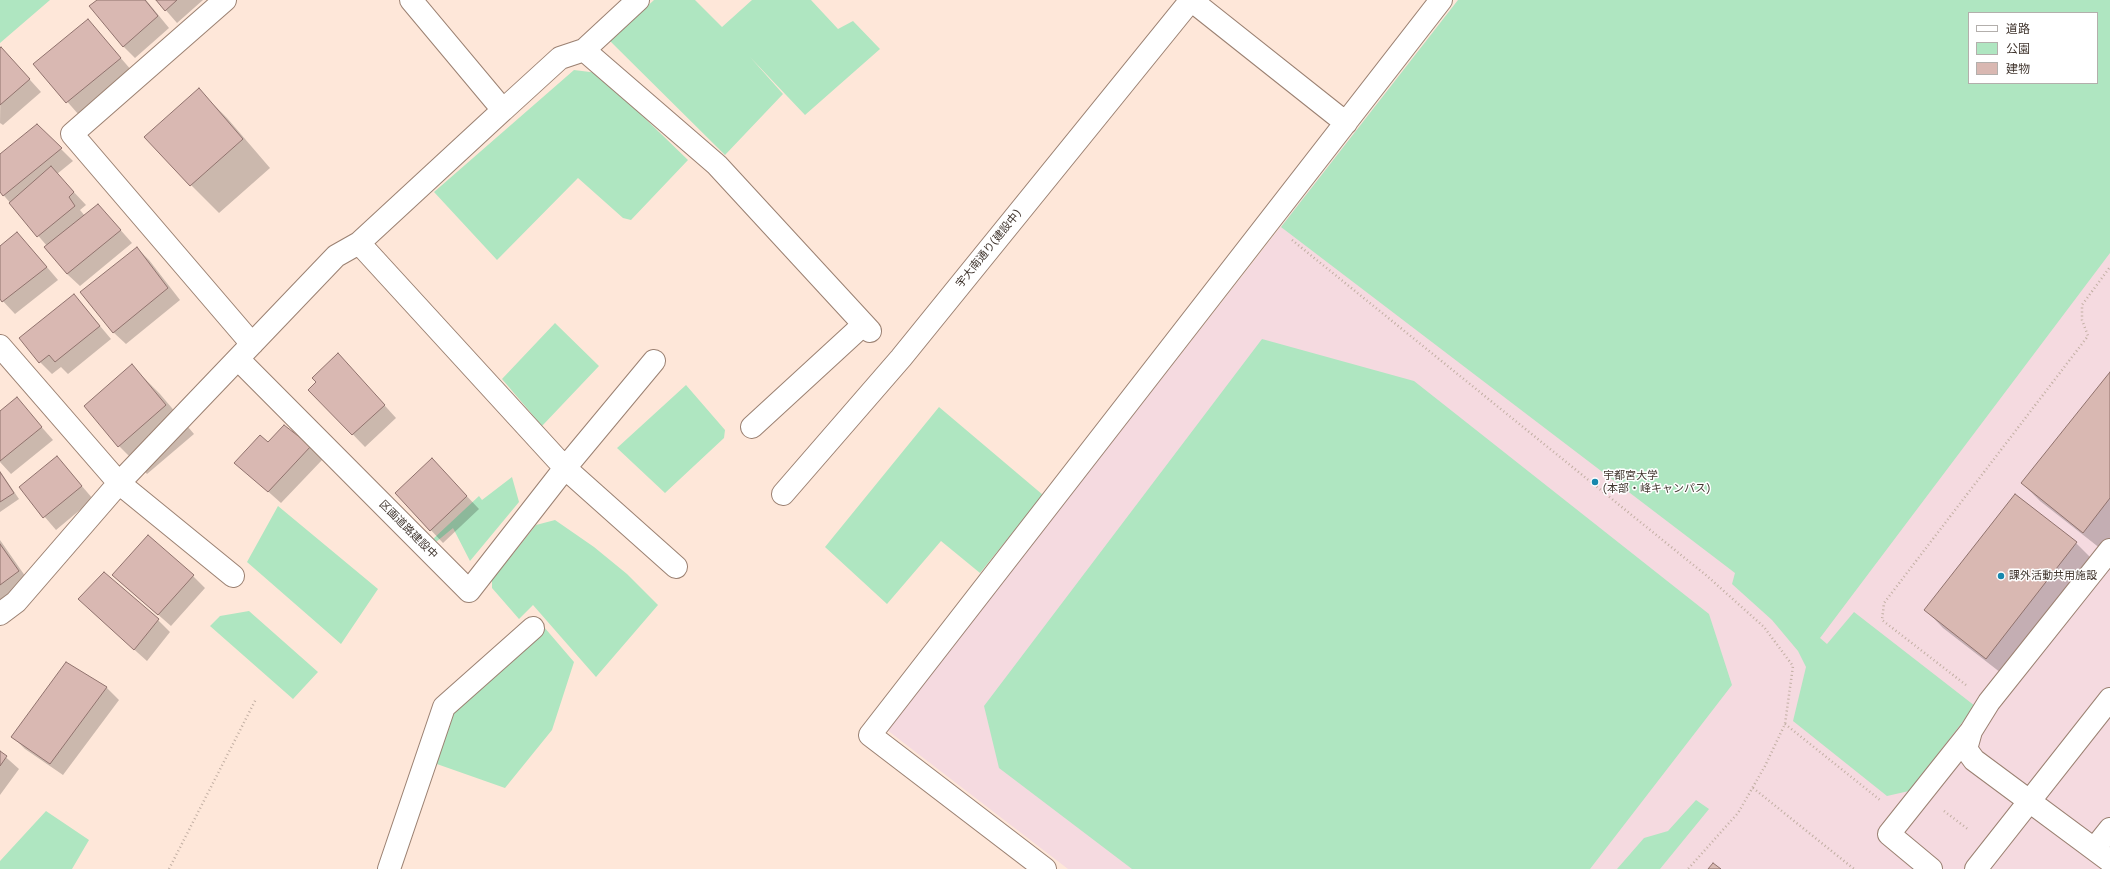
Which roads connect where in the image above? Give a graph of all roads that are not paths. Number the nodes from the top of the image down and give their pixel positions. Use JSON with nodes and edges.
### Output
{"nodes":[{"id":1,"x":225,"y":0,"type":"edge"},
{"id":2,"x":410,"y":0,"type":"edge"},
{"id":3,"x":638,"y":0,"type":"edge"},
{"id":4,"x":1191,"y":0,"type":"edge"},
{"id":5,"x":1441,"y":0,"type":"edge"},
{"id":6,"x":584,"y":50,"type":"junction"},
{"id":7,"x":503,"y":110,"type":"junction"},
{"id":8,"x":1346,"y":123,"type":"junction"},
{"id":9,"x":359,"y":243,"type":"junction"},
{"id":10,"x":0,"y":346,"type":"edge"},
{"id":11,"x":245,"y":351,"type":"junction"},
{"id":12,"x":654,"y":361,"type":"dead end"},
{"id":13,"x":752,"y":428,"type":"dead end"},
{"id":14,"x":565,"y":468,"type":"junction"},
{"id":15,"x":119,"y":484,"type":"junction"},
{"id":16,"x":783,"y":494,"type":"dead end"},
{"id":17,"x":2110,"y":550,"type":"edge"},
{"id":18,"x":676,"y":567,"type":"dead end"},
{"id":19,"x":233,"y":576,"type":"dead end"},
{"id":20,"x":0,"y":614,"type":"edge"},
{"id":21,"x":533,"y":628,"type":"dead end"},
{"id":22,"x":2110,"y":699,"type":"edge"},
{"id":23,"x":1971,"y":731,"type":"junction"},
{"id":24,"x":2030,"y":801,"type":"junction"},
{"id":25,"x":2110,"y":829,"type":"edge"},
{"id":26,"x":2102,"y":855,"type":"edge"},
{"id":27,"x":389,"y":869,"type":"edge"},
{"id":28,"x":1045,"y":869,"type":"edge"},
{"id":29,"x":1931,"y":869,"type":"edge"},
{"id":30,"x":1976,"y":869,"type":"edge"}],
"edges":[{"from":1,"to":11,"type":"street"},
{"from":2,"to":7,"type":"street"},
{"from":3,"to":6,"type":"street"},
{"from":4,"to":8,"type":"street"},
{"from":4,"to":16,"type":"street","name":"宇大南通り(建設中)"},
{"from":5,"to":8,"type":"street"},
{"from":6,"to":7,"type":"street"},
{"from":6,"to":13,"type":"street"},
{"from":7,"to":9,"type":"street"},
{"from":8,"to":28,"type":"street"},
{"from":9,"to":11,"type":"street"},
{"from":9,"to":14,"type":"street"},
{"from":10,"to":15,"type":"street"},
{"from":11,"to":14,"type":"street","name":"区画道路建設中"},
{"from":11,"to":15,"type":"street"},
{"from":12,"to":14,"type":"street","name":"区画道路建設中"},
{"from":14,"to":18,"type":"street"},
{"from":15,"to":19,"type":"street"},
{"from":15,"to":20,"type":"street"},
{"from":17,"to":23,"type":"street"},
{"from":21,"to":27,"type":"street"},
{"from":22,"to":24,"type":"street"},
{"from":23,"to":24,"type":"street"},
{"from":23,"to":29,"type":"street"},
{"from":24,"to":26,"type":"street"},
{"from":24,"to":30,"type":"street"},
{"from":25,"to":26,"type":"street"}]}
